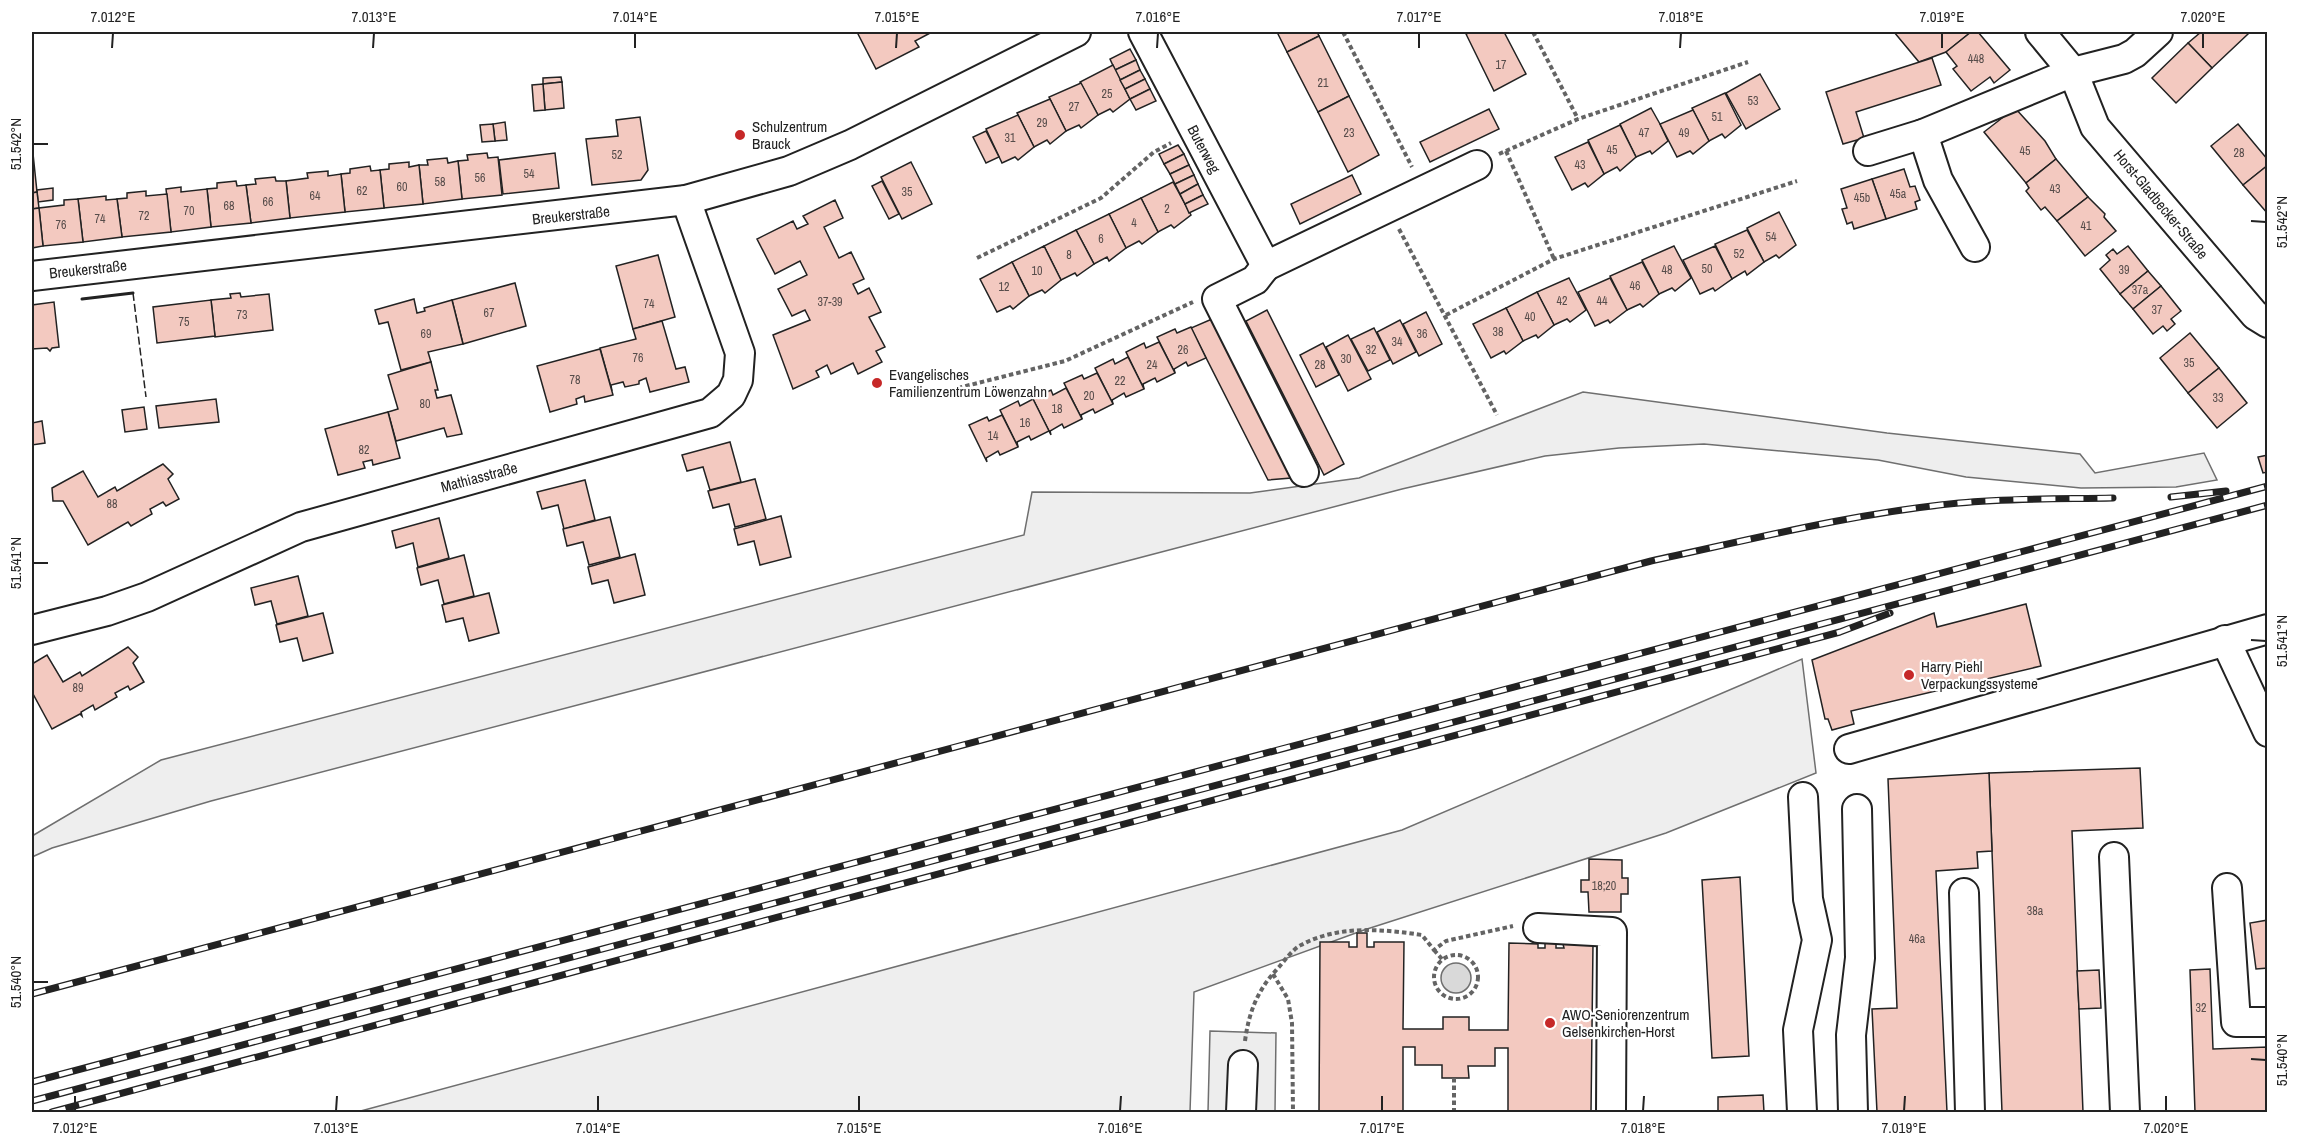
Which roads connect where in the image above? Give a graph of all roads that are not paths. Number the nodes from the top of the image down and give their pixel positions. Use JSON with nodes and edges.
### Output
{"nodes":[{"id":1,"x":1076,"y":32,"type":"edge"},
{"id":2,"x":1143,"y":32,"type":"edge"},
{"id":3,"x":2040,"y":32,"type":"edge"},
{"id":4,"x":2158,"y":32,"type":"edge"},
{"id":5,"x":2073,"y":72,"type":"junction"},
{"id":6,"x":1923,"y":134,"type":"junction"},
{"id":7,"x":1868,"y":151,"type":"dead end"},
{"id":8,"x":1477,"y":165,"type":"road end"},
{"id":9,"x":686,"y":200,"type":"junction"},
{"id":10,"x":1975,"y":248,"type":"dead end"},
{"id":11,"x":1266,"y":266,"type":"junction"},
{"id":12,"x":32,"y":276,"type":"edge"},
{"id":13,"x":2268,"y":323,"type":"edge"},
{"id":14,"x":1304,"y":472,"type":"dead end"},
{"id":15,"x":2268,"y":629,"type":"edge"},
{"id":16,"x":32,"y":630,"type":"edge"},
{"id":17,"x":2225,"y":640,"type":"junction"},
{"id":18,"x":2268,"y":732,"type":"edge"},
{"id":19,"x":1849,"y":749,"type":"dead end"},
{"id":20,"x":1803,"y":797,"type":"dead end"},
{"id":21,"x":1857,"y":809,"type":"dead end"},
{"id":22,"x":2114,"y":857,"type":"dead end"},
{"id":23,"x":2227,"y":888,"type":"dead end"},
{"id":24,"x":1964,"y":893,"type":"dead end"},
{"id":25,"x":1538,"y":928,"type":"road end"},
{"id":26,"x":2268,"y":1022,"type":"edge"},
{"id":27,"x":1243,"y":1065,"type":"road end"},
{"id":28,"x":1240,"y":1113,"type":"edge"},
{"id":29,"x":1611,"y":1113,"type":"edge"},
{"id":30,"x":1802,"y":1113,"type":"edge"},
{"id":31,"x":1853,"y":1113,"type":"edge"},
{"id":32,"x":1970,"y":1113,"type":"edge"},
{"id":33,"x":2125,"y":1113,"type":"edge"}],
"edges":[{"from":1,"to":9,"type":"street","name":"Breukerstraße"},
{"from":2,"to":11,"type":"street","name":"Buterweg"},
{"from":3,"to":5,"type":"street","name":"Horst-Gladbecker-Straße"},
{"from":4,"to":5,"type":"street"},
{"from":5,"to":6,"type":"street"},
{"from":5,"to":13,"type":"street","name":"Horst-Gladbecker-Straße"},
{"from":6,"to":7,"type":"street"},
{"from":6,"to":10,"type":"street"},
{"from":8,"to":11,"type":"street"},
{"from":9,"to":12,"type":"street","name":"Breukerstraße"},
{"from":9,"to":16,"type":"street","name":"Mathiasstraße"},
{"from":11,"to":14,"type":"street"},
{"from":15,"to":17,"type":"street"},
{"from":17,"to":18,"type":"street"},
{"from":17,"to":19,"type":"street"},
{"from":20,"to":30,"type":"street"},
{"from":21,"to":31,"type":"street"},
{"from":22,"to":33,"type":"street"},
{"from":23,"to":26,"type":"street"},
{"from":24,"to":32,"type":"street"},
{"from":25,"to":29,"type":"street"},
{"from":27,"to":28,"type":"street"}]}
